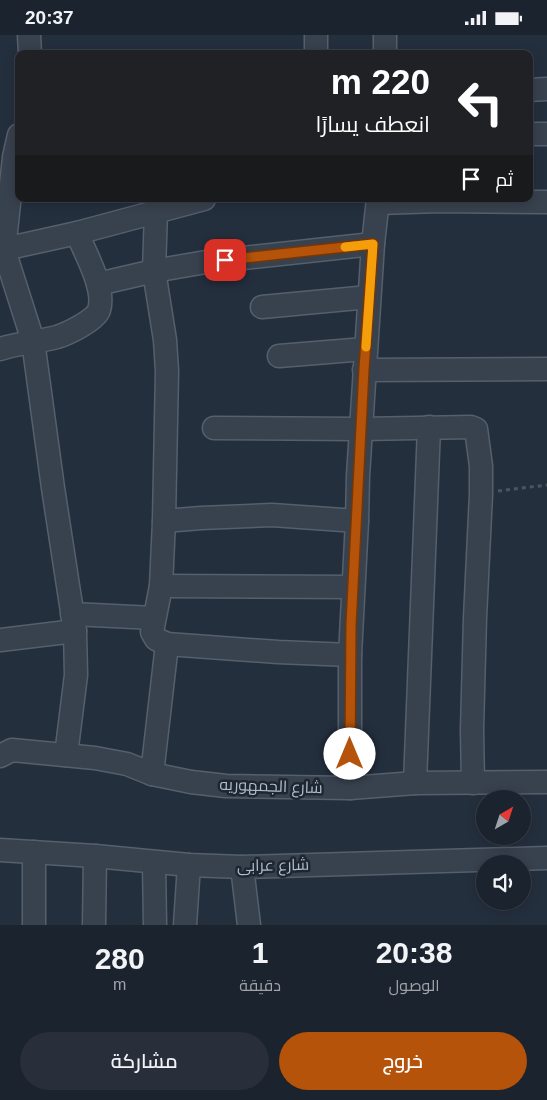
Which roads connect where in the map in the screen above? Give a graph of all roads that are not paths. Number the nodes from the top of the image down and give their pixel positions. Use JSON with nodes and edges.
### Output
{"nodes":[{"id":1,"x":29,"y":35,"type":"edge"},
{"id":2,"x":316,"y":35,"type":"edge"},
{"id":3,"x":385,"y":35,"type":"edge"},
{"id":4,"x":30,"y":50,"type":"edge"},
{"id":5,"x":316,"y":50,"type":"edge"},
{"id":6,"x":385,"y":50,"type":"edge"},
{"id":7,"x":533,"y":89,"type":"edge"},
{"id":8,"x":547,"y":89,"type":"edge"},
{"id":9,"x":533,"y":134,"type":"edge"},
{"id":10,"x":547,"y":134,"type":"edge"},
{"id":11,"x":15,"y":143,"type":"edge"},
{"id":12,"x":7,"y":158,"type":"edge"},
{"id":13,"x":192,"y":202,"type":"edge"},
{"id":14,"x":378,"y":202,"type":"edge"},
{"id":15,"x":533,"y":202,"type":"edge"},
{"id":16,"x":547,"y":202,"type":"edge"},
{"id":17,"x":156,"y":211,"type":"junction"},
{"id":18,"x":77,"y":233,"type":"junction"},
{"id":19,"x":373,"y":244,"type":"junction"},
{"id":20,"x":2,"y":250,"type":"edge"},
{"id":21,"x":154,"y":271,"type":"junction"},
{"id":22,"x":98,"y":284,"type":"junction"},
{"id":23,"x":369,"y":297,"type":"junction"},
{"id":24,"x":262,"y":307,"type":"dead end"},
{"id":25,"x":33,"y":341,"type":"junction"},
{"id":26,"x":0,"y":349,"type":"edge"},
{"id":27,"x":279,"y":356,"type":"dead end"},
{"id":28,"x":365,"y":359,"type":"junction"},
{"id":29,"x":547,"y":369,"type":"edge"},
{"id":30,"x":429,"y":427,"type":"junction"},
{"id":31,"x":214,"y":428,"type":"dead end"},
{"id":32,"x":362,"y":429,"type":"junction"},
{"id":33,"x":164,"y":521,"type":"junction"},
{"id":34,"x":357,"y":521,"type":"junction"},
{"id":35,"x":161,"y":586,"type":"junction"},
{"id":36,"x":353,"y":587,"type":"junction"},
{"id":37,"x":154,"y":618,"type":"junction"},
{"id":38,"x":73,"y":622,"type":"junction"},
{"id":39,"x":0,"y":640,"type":"edge"},
{"id":40,"x":167,"y":644,"type":"junction"},
{"id":41,"x":350,"y":655,"type":"junction"},
{"id":42,"x":4,"y":750,"type":"edge"},
{"id":43,"x":66,"y":755,"type":"junction"},
{"id":44,"x":152,"y":774,"type":"junction"},
{"id":45,"x":547,"y":782,"type":"edge"},
{"id":46,"x":415,"y":783,"type":"junction"},
{"id":47,"x":473,"y":783,"type":"junction"},
{"id":48,"x":350,"y":788,"type":"junction"},
{"id":49,"x":0,"y":850,"type":"edge"},
{"id":50,"x":34,"y":852,"type":"junction"},
{"id":51,"x":95,"y":856,"type":"junction"},
{"id":52,"x":547,"y":858,"type":"edge"},
{"id":53,"x":154,"y":863,"type":"junction"},
{"id":54,"x":189,"y":865,"type":"junction"},
{"id":55,"x":242,"y":867,"type":"junction"},
{"id":56,"x":34,"y":925,"type":"edge"},
{"id":57,"x":94,"y":925,"type":"edge"},
{"id":58,"x":155,"y":925,"type":"edge"},
{"id":59,"x":185,"y":925,"type":"edge"},
{"id":60,"x":249,"y":925,"type":"edge"}],
"edges":[{"from":1,"to":4,"type":"street"},
{"from":2,"to":5,"type":"street"},
{"from":3,"to":6,"type":"street"},
{"from":7,"to":8,"type":"street"},
{"from":9,"to":10,"type":"street"},
{"from":11,"to":12,"type":"street"},
{"from":12,"to":20,"type":"street"},
{"from":13,"to":17,"type":"street"},
{"from":14,"to":19,"type":"street"},
{"from":15,"to":16,"type":"street"},
{"from":17,"to":18,"type":"street"},
{"from":17,"to":21,"type":"street"},
{"from":18,"to":20,"type":"street"},
{"from":18,"to":22,"type":"street"},
{"from":19,"to":21,"type":"street"},
{"from":19,"to":23,"type":"street"},
{"from":20,"to":25,"type":"street"},
{"from":21,"to":22,"type":"street"},
{"from":21,"to":33,"type":"street"},
{"from":22,"to":25,"type":"street"},
{"from":23,"to":24,"type":"street"},
{"from":23,"to":28,"type":"street"},
{"from":25,"to":26,"type":"street"},
{"from":25,"to":38,"type":"street"},
{"from":27,"to":28,"type":"street"},
{"from":28,"to":29,"type":"street"},
{"from":28,"to":32,"type":"street"},
{"from":30,"to":32,"type":"street"},
{"from":30,"to":46,"type":"street"},
{"from":30,"to":47,"type":"street"},
{"from":31,"to":32,"type":"street"},
{"from":32,"to":34,"type":"street"},
{"from":33,"to":34,"type":"street"},
{"from":33,"to":35,"type":"street"},
{"from":34,"to":36,"type":"street"},
{"from":35,"to":36,"type":"street"},
{"from":35,"to":37,"type":"street"},
{"from":36,"to":41,"type":"street"},
{"from":37,"to":38,"type":"street"},
{"from":37,"to":40,"type":"street"},
{"from":38,"to":39,"type":"street"},
{"from":38,"to":43,"type":"street"},
{"from":40,"to":41,"type":"street"},
{"from":40,"to":44,"type":"street"},
{"from":41,"to":48,"type":"street"},
{"from":42,"to":43,"type":"street","name":"شارع الجمهوريه"},
{"from":43,"to":44,"type":"street","name":"شارع الجمهوريه"},
{"from":44,"to":48,"type":"street","name":"شارع الجمهوريه"},
{"from":45,"to":47,"type":"street","name":"شارع الجمهوريه"},
{"from":46,"to":47,"type":"street","name":"شارع الجمهوريه"},
{"from":46,"to":48,"type":"street","name":"شارع الجمهوريه"},
{"from":49,"to":50,"type":"street","name":"شارع عرابى"},
{"from":50,"to":51,"type":"street","name":"شارع عرابى"},
{"from":50,"to":56,"type":"street"},
{"from":51,"to":53,"type":"street","name":"شارع عرابى"},
{"from":51,"to":57,"type":"street"},
{"from":52,"to":55,"type":"street","name":"شارع عرابى"},
{"from":53,"to":54,"type":"street","name":"شارع عرابى"},
{"from":53,"to":58,"type":"street"},
{"from":54,"to":55,"type":"street","name":"شارع عرابى"},
{"from":54,"to":59,"type":"street"},
{"from":55,"to":60,"type":"street"}]}
